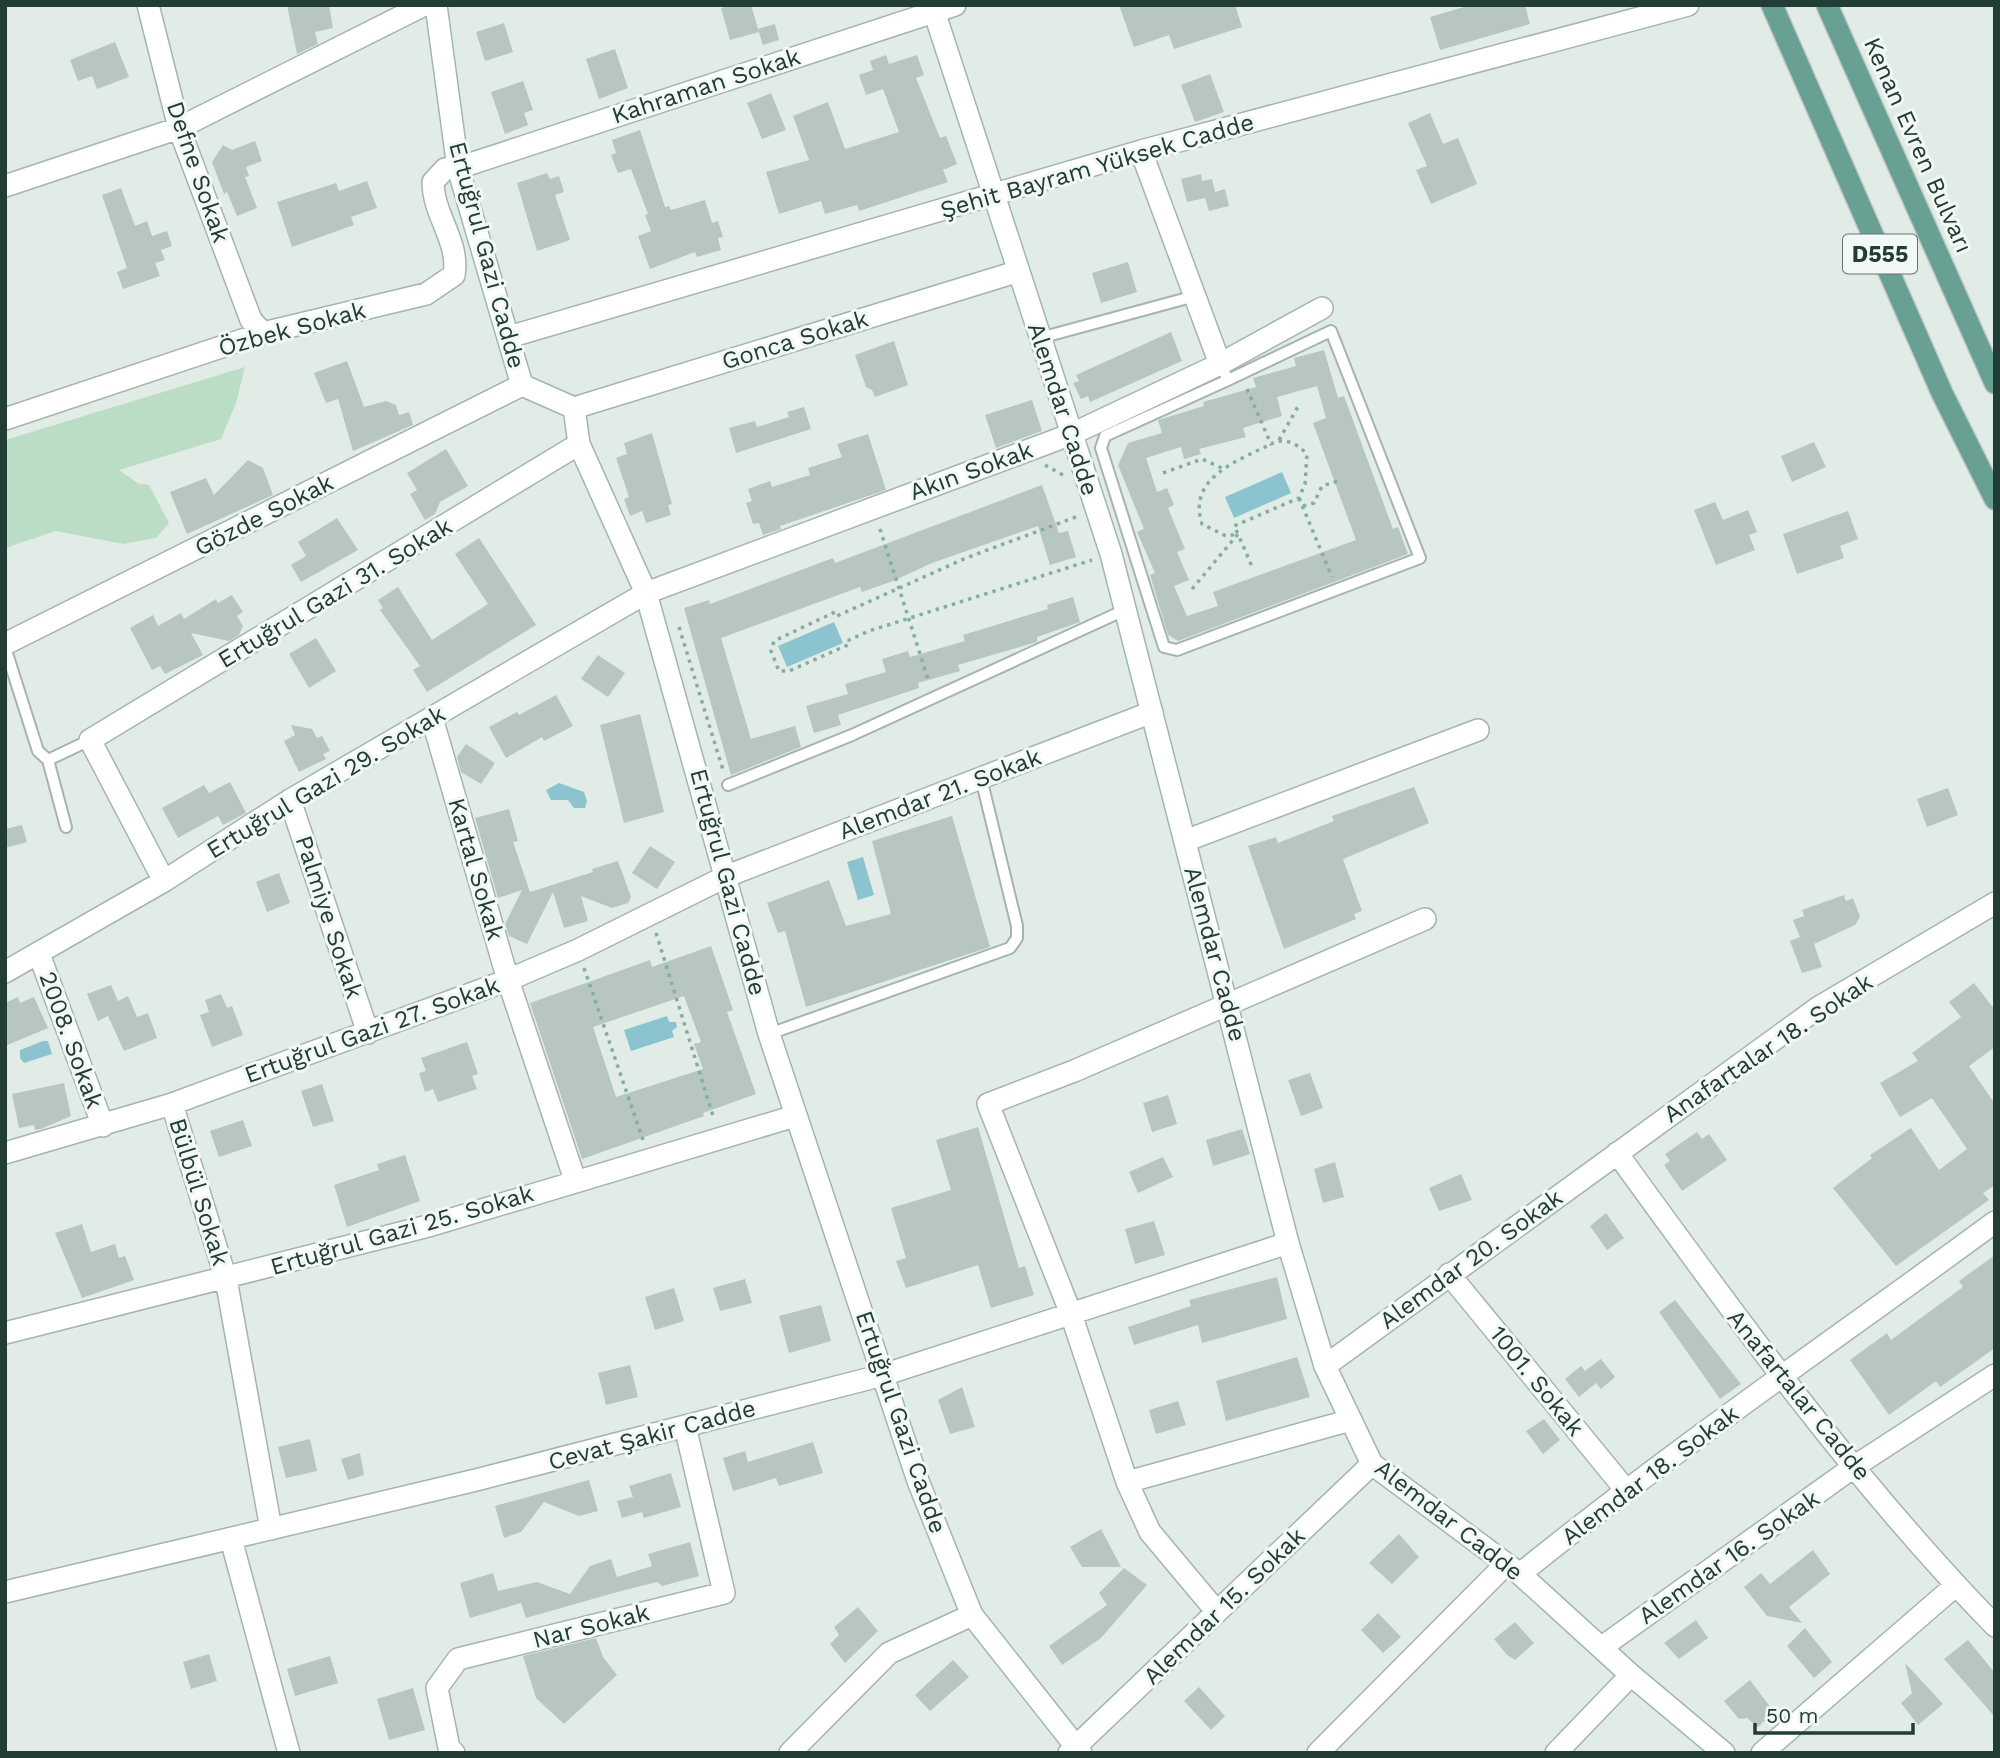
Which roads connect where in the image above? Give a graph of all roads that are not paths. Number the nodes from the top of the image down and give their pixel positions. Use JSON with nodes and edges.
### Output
{"nodes":[{"id":1,"x":148,"y":5,"type":"edge"},
{"id":2,"x":424,"y":5,"type":"edge"},
{"id":3,"x":436,"y":5,"type":"edge"},
{"id":4,"x":955,"y":5,"type":"edge"},
{"id":5,"x":1688,"y":5,"type":"edge"},
{"id":6,"x":1772,"y":5,"type":"edge"},
{"id":7,"x":1827,"y":5,"type":"edge"},
{"id":8,"x":933,"y":8,"type":"edge"},
{"id":9,"x":179,"y":128,"type":"junction"},
{"id":10,"x":1141,"y":151,"type":"junction"},
{"id":11,"x":458,"y":168,"type":"junction"},
{"id":12,"x":5,"y":186,"type":"edge"},
{"id":13,"x":993,"y":194,"type":"junction"},
{"id":14,"x":1016,"y":272,"type":"junction"},
{"id":15,"x":1195,"y":296,"type":"junction"},
{"id":16,"x":1322,"y":307,"type":"dead end"},
{"id":17,"x":263,"y":333,"type":"junction"},
{"id":18,"x":509,"y":337,"type":"junction"},
{"id":19,"x":1040,"y":338,"type":"junction"},
{"id":20,"x":1224,"y":372,"type":"junction"},
{"id":21,"x":1995,"y":383,"type":"edge"},
{"id":22,"x":522,"y":385,"type":"junction"},
{"id":23,"x":574,"y":408,"type":"junction"},
{"id":24,"x":5,"y":419,"type":"edge"},
{"id":25,"x":1072,"y":434,"type":"junction"},
{"id":26,"x":579,"y":444,"type":"junction"},
{"id":27,"x":1995,"y":499,"type":"edge"},
{"id":28,"x":646,"y":593,"type":"junction"},
{"id":29,"x":1127,"y":609,"type":"junction"},
{"id":30,"x":5,"y":646,"type":"edge"},
{"id":31,"x":1152,"y":712,"type":"junction"},
{"id":32,"x":432,"y":718,"type":"junction"},
{"id":33,"x":1478,"y":730,"type":"dead end"},
{"id":34,"x":90,"y":740,"type":"junction"},
{"id":35,"x":48,"y":760,"type":"junction"},
{"id":36,"x":981,"y":778,"type":"junction"},
{"id":37,"x":727,"y":785,"type":"road end"},
{"id":38,"x":290,"y":800,"type":"junction"},
{"id":39,"x":66,"y":827,"type":"dead end"},
{"id":40,"x":1185,"y":841,"type":"junction"},
{"id":41,"x":727,"y":876,"type":"junction"},
{"id":42,"x":164,"y":881,"type":"junction"},
{"id":43,"x":1995,"y":903,"type":"edge"},
{"id":44,"x":1425,"y":919,"type":"dead end"},
{"id":45,"x":39,"y":954,"type":"junction"},
{"id":46,"x":5,"y":972,"type":"edge"},
{"id":47,"x":508,"y":980,"type":"junction"},
{"id":48,"x":1228,"y":1003,"type":"junction"},
{"id":49,"x":368,"y":1033,"type":"junction"},
{"id":50,"x":769,"y":1034,"type":"junction"},
{"id":51,"x":172,"y":1104,"type":"junction"},
{"id":52,"x":795,"y":1116,"type":"junction"},
{"id":53,"x":103,"y":1126,"type":"junction"},
{"id":54,"x":5,"y":1153,"type":"edge"},
{"id":55,"x":1617,"y":1153,"type":"junction"},
{"id":56,"x":575,"y":1180,"type":"junction"},
{"id":57,"x":1995,"y":1222,"type":"edge"},
{"id":58,"x":1289,"y":1244,"type":"junction"},
{"id":59,"x":1449,"y":1274,"type":"junction"},
{"id":60,"x":226,"y":1279,"type":"junction"},
{"id":61,"x":1071,"y":1314,"type":"junction"},
{"id":62,"x":5,"y":1333,"type":"edge"},
{"id":63,"x":1325,"y":1366,"type":"junction"},
{"id":64,"x":883,"y":1375,"type":"junction"},
{"id":65,"x":1995,"y":1375,"type":"edge"},
{"id":66,"x":1782,"y":1378,"type":"junction"},
{"id":67,"x":1351,"y":1420,"type":"junction"},
{"id":68,"x":685,"y":1426,"type":"junction"},
{"id":69,"x":1371,"y":1464,"type":"junction"},
{"id":70,"x":1855,"y":1466,"type":"junction"},
{"id":71,"x":1127,"y":1482,"type":"junction"},
{"id":72,"x":1625,"y":1489,"type":"junction"},
{"id":73,"x":271,"y":1529,"type":"junction"},
{"id":74,"x":231,"y":1539,"type":"junction"},
{"id":75,"x":1513,"y":1569,"type":"junction"},
{"id":76,"x":1955,"y":1586,"type":"junction"},
{"id":77,"x":5,"y":1592,"type":"edge"},
{"id":78,"x":1217,"y":1612,"type":"junction"},
{"id":79,"x":972,"y":1615,"type":"junction"},
{"id":80,"x":1995,"y":1626,"type":"edge"},
{"id":81,"x":1602,"y":1647,"type":"junction"},
{"id":82,"x":1631,"y":1675,"type":"junction"},
{"id":83,"x":1075,"y":1751,"type":"edge"},
{"id":84,"x":289,"y":1753,"type":"edge"},
{"id":85,"x":454,"y":1753,"type":"edge"},
{"id":86,"x":790,"y":1753,"type":"edge"},
{"id":87,"x":1318,"y":1753,"type":"edge"},
{"id":88,"x":1556,"y":1753,"type":"edge"},
{"id":89,"x":1724,"y":1753,"type":"edge"},
{"id":90,"x":1762,"y":1753,"type":"edge"}],
"edges":[{"from":1,"to":9,"type":"street","name":"Defne Sokak"},
{"from":2,"to":9,"type":"street"},
{"from":3,"to":11,"type":"street","name":"Ertuğrul Gazi Cadde"},
{"from":4,"to":8,"type":"street","name":"Kahraman Sokak"},
{"from":5,"to":10,"type":"street","name":"Şehit Bayram Yüksek Cadde"},
{"from":6,"to":27,"type":"main road","number":"D555"},
{"from":7,"to":21,"type":"main road","name":"Kenan Evren Bulvarı","number":"D555"},
{"from":8,"to":11,"type":"street","name":"Kahraman Sokak"},
{"from":8,"to":13,"type":"street","name":"Alemdar Cadde"},
{"from":9,"to":12,"type":"street"},
{"from":9,"to":17,"type":"street","name":"Defne Sokak"},
{"from":10,"to":13,"type":"street","name":"Şehit Bayram Yüksek Cadde"},
{"from":10,"to":15,"type":"street"},
{"from":11,"to":17,"type":"street","name":"Özbek Sokak"},
{"from":11,"to":18,"type":"street","name":"Ertuğrul Gazi Cadde"},
{"from":13,"to":14,"type":"street","name":"Alemdar Cadde"},
{"from":13,"to":18,"type":"street","name":"Şehit Bayram Yüksek Cadde"},
{"from":14,"to":19,"type":"street","name":"Alemdar Cadde"},
{"from":14,"to":23,"type":"street","name":"Gonca Sokak"},
{"from":15,"to":19,"type":"lane"},
{"from":15,"to":20,"type":"street"},
{"from":16,"to":20,"type":"street","name":"Akın Sokak"},
{"from":17,"to":24,"type":"street","name":"Özbek Sokak"},
{"from":18,"to":22,"type":"street","name":"Ertuğrul Gazi Cadde"},
{"from":19,"to":25,"type":"street","name":"Alemdar Cadde"},
{"from":20,"to":20,"type":"lane"},
{"from":20,"to":25,"type":"street","name":"Akın Sokak"},
{"from":22,"to":23,"type":"street","name":"Ertuğrul Gazi Cadde"},
{"from":22,"to":30,"type":"street","name":"Gözde Sokak"},
{"from":23,"to":26,"type":"street","name":"Ertuğrul Gazi Cadde"},
{"from":25,"to":28,"type":"street","name":"Akın Sokak"},
{"from":25,"to":29,"type":"street","name":"Alemdar Cadde"},
{"from":26,"to":28,"type":"street","name":"Ertuğrul Gazi Cadde"},
{"from":26,"to":34,"type":"street","name":"Ertuğrul Gazi 31. Sokak"},
{"from":28,"to":32,"type":"street","name":"Ertuğrul Gazi 29. Sokak"},
{"from":28,"to":41,"type":"street","name":"Ertuğrul Gazi Cadde"},
{"from":29,"to":31,"type":"street","name":"Alemdar Cadde"},
{"from":29,"to":37,"type":"lane"},
{"from":30,"to":35,"type":"lane"},
{"from":31,"to":36,"type":"street","name":"Alemdar 21. Sokak"},
{"from":31,"to":40,"type":"street","name":"Alemdar Cadde"},
{"from":32,"to":38,"type":"street","name":"Ertuğrul Gazi 29. Sokak"},
{"from":32,"to":47,"type":"street","name":"Kartal Sokak"},
{"from":33,"to":40,"type":"street"},
{"from":34,"to":35,"type":"lane"},
{"from":34,"to":42,"type":"street"},
{"from":35,"to":39,"type":"lane"},
{"from":36,"to":41,"type":"street","name":"Alemdar 21. Sokak"},
{"from":36,"to":50,"type":"lane"},
{"from":38,"to":42,"type":"street","name":"Ertuğrul Gazi 29. Sokak"},
{"from":38,"to":49,"type":"street","name":"Palmiye Sokak"},
{"from":40,"to":48,"type":"street","name":"Alemdar Cadde"},
{"from":41,"to":47,"type":"street","name":"Ertuğrul Gazi 27. Sokak"},
{"from":41,"to":50,"type":"street","name":"Ertuğrul Gazi Cadde"},
{"from":42,"to":45,"type":"street","name":"Ertuğrul Gazi 29. Sokak"},
{"from":43,"to":55,"type":"street","name":"Anafartalar 18. Sokak"},
{"from":44,"to":48,"type":"street"},
{"from":45,"to":46,"type":"street","name":"Ertuğrul Gazi 29. Sokak"},
{"from":45,"to":53,"type":"street","name":"2008. Sokak"},
{"from":47,"to":49,"type":"street","name":"Ertuğrul Gazi 27. Sokak"},
{"from":47,"to":56,"type":"street","name":"Kartal Sokak"},
{"from":48,"to":58,"type":"street","name":"Alemdar Cadde"},
{"from":48,"to":61,"type":"street"},
{"from":49,"to":51,"type":"street","name":"Ertuğrul Gazi 27. Sokak"},
{"from":50,"to":52,"type":"street","name":"Ertuğrul Gazi Cadde"},
{"from":51,"to":53,"type":"street","name":"Ertuğrul Gazi 27. Sokak"},
{"from":51,"to":60,"type":"street","name":"Bülbül Sokak"},
{"from":52,"to":56,"type":"street","name":"Ertuğrul Gazi 25. Sokak"},
{"from":52,"to":64,"type":"street","name":"Ertuğrul Gazi Cadde"},
{"from":53,"to":54,"type":"street","name":"Ertuğrul Gazi 27. Sokak"},
{"from":55,"to":59,"type":"street","name":"Alemdar 20. Sokak"},
{"from":55,"to":66,"type":"street","name":"Anafartalar Cadde"},
{"from":56,"to":60,"type":"street","name":"Ertuğrul Gazi 25. Sokak"},
{"from":57,"to":66,"type":"street","name":"Alemdar 18. Sokak"},
{"from":58,"to":61,"type":"street","name":"Cevat Şakir Cadde"},
{"from":58,"to":63,"type":"street","name":"Alemdar Cadde"},
{"from":59,"to":63,"type":"street","name":"Alemdar 20. Sokak"},
{"from":59,"to":72,"type":"street","name":"1001. Sokak"},
{"from":60,"to":62,"type":"street","name":"Ertuğrul Gazi 25. Sokak"},
{"from":60,"to":73,"type":"street","name":"Bülbül Sokak"},
{"from":61,"to":64,"type":"street","name":"Cevat Şakir Cadde"},
{"from":61,"to":71,"type":"street"},
{"from":63,"to":67,"type":"street","name":"Alemdar Cadde"},
{"from":64,"to":68,"type":"street","name":"Cevat Şakir Cadde"},
{"from":64,"to":79,"type":"street","name":"Ertuğrul Gazi Cadde"},
{"from":65,"to":70,"type":"street","name":"Alemdar 16. Sokak"},
{"from":66,"to":70,"type":"street","name":"Anafartalar Cadde"},
{"from":66,"to":72,"type":"street","name":"Alemdar 18. Sokak"},
{"from":67,"to":69,"type":"street","name":"Alemdar Cadde"},
{"from":67,"to":71,"type":"street"},
{"from":68,"to":73,"type":"street","name":"Cevat Şakir Cadde"},
{"from":68,"to":85,"type":"street","name":"Nar Sokak"},
{"from":69,"to":75,"type":"street","name":"Alemdar Cadde"},
{"from":69,"to":78,"type":"street","name":"Alemdar 15. Sokak"},
{"from":70,"to":76,"type":"street","name":"Anafartalar Cadde"},
{"from":70,"to":81,"type":"street","name":"Alemdar 16. Sokak"},
{"from":71,"to":78,"type":"street"},
{"from":72,"to":75,"type":"street","name":"Alemdar 18. Sokak"},
{"from":73,"to":74,"type":"street","name":"Cevat Şakir Cadde"},
{"from":74,"to":77,"type":"street","name":"Cevat Şakir Cadde"},
{"from":74,"to":84,"type":"street"},
{"from":75,"to":81,"type":"street","name":"Alemdar Cadde"},
{"from":75,"to":87,"type":"street","name":"Alemdar 18. Sokak"},
{"from":76,"to":80,"type":"street","name":"Anafartalar Cadde"},
{"from":76,"to":90,"type":"street"},
{"from":78,"to":83,"type":"street","name":"Alemdar 15. Sokak"},
{"from":79,"to":83,"type":"street","name":"Ertuğrul Gazi Cadde"},
{"from":79,"to":86,"type":"street"},
{"from":81,"to":82,"type":"street","name":"Alemdar Cadde"},
{"from":82,"to":88,"type":"street"},
{"from":82,"to":89,"type":"street","name":"Alemdar Cadde"}]}
